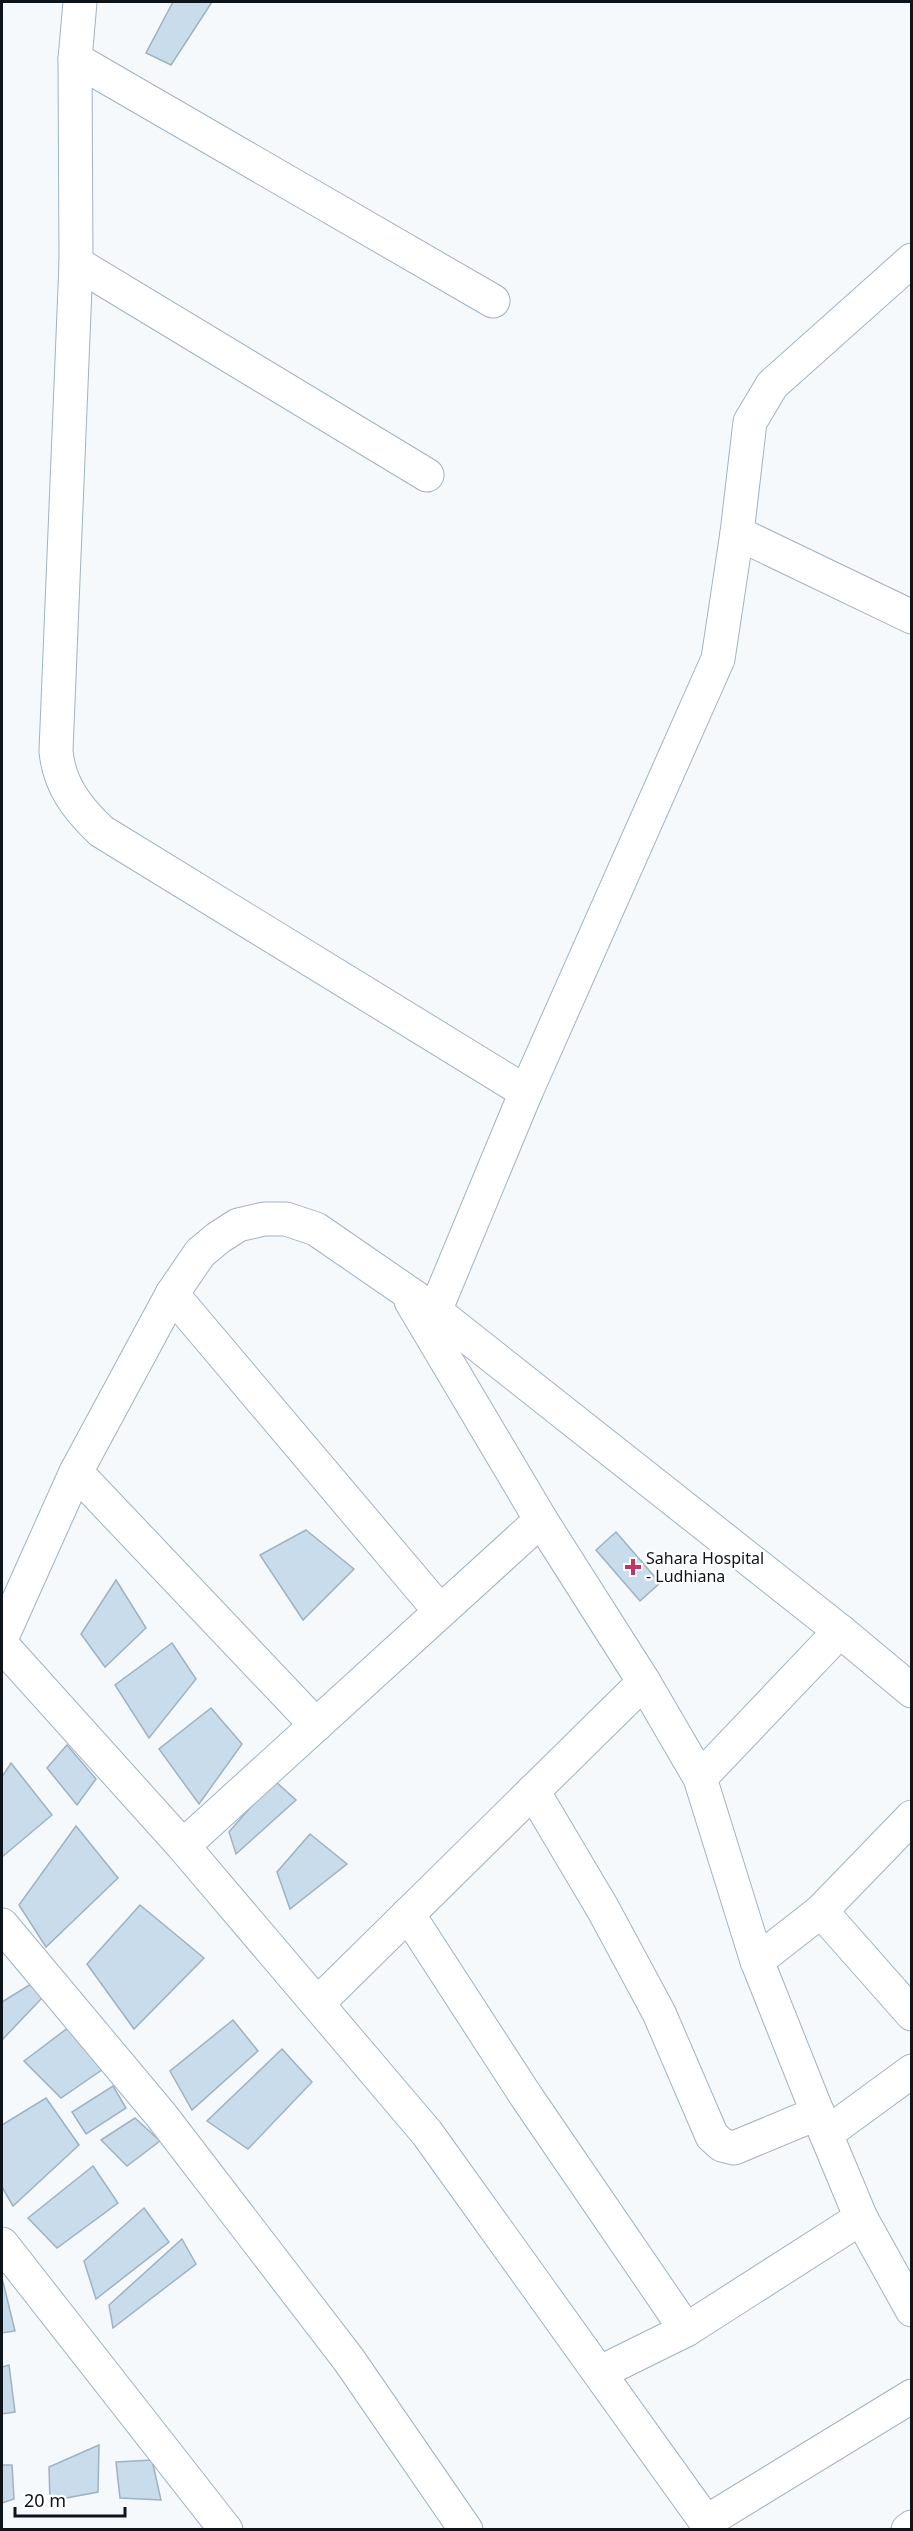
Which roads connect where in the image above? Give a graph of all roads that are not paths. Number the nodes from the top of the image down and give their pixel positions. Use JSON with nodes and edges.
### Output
{"nodes":[{"id":1,"x":80,"y":2,"type":"edge"},
{"id":2,"x":75,"y":59,"type":"junction"},
{"id":3,"x":912,"y":260,"type":"edge"},
{"id":4,"x":76,"y":263,"type":"junction"},
{"id":5,"x":494,"y":302,"type":"dead end"},
{"id":6,"x":427,"y":475,"type":"dead end"},
{"id":7,"x":737,"y":533,"type":"junction"},
{"id":8,"x":912,"y":617,"type":"edge"},
{"id":9,"x":526,"y":1092,"type":"junction"},
{"id":10,"x":404,"y":1290,"type":"junction"},
{"id":11,"x":172,"y":1294,"type":"junction"},
{"id":12,"x":435,"y":1311,"type":"junction"},
{"id":13,"x":76,"y":1472,"type":"junction"},
{"id":14,"x":541,"y":1520,"type":"junction"},
{"id":15,"x":440,"y":1611,"type":"junction"},
{"id":16,"x":840,"y":1631,"type":"junction"},
{"id":17,"x":2,"y":1637,"type":"edge"},
{"id":18,"x":2,"y":1645,"type":"edge"},
{"id":19,"x":644,"y":1682,"type":"junction"},
{"id":20,"x":912,"y":1691,"type":"edge"},
{"id":21,"x":316,"y":1725,"type":"junction"},
{"id":22,"x":700,"y":1778,"type":"junction"},
{"id":23,"x":533,"y":1791,"type":"junction"},
{"id":24,"x":912,"y":1817,"type":"edge"},
{"id":25,"x":183,"y":1846,"type":"junction"},
{"id":26,"x":821,"y":1911,"type":"junction"},
{"id":27,"x":408,"y":1914,"type":"junction"},
{"id":28,"x":2,"y":1924,"type":"edge"},
{"id":29,"x":757,"y":1960,"type":"junction"},
{"id":30,"x":318,"y":2003,"type":"junction"},
{"id":31,"x":912,"y":2014,"type":"edge"},
{"id":32,"x":912,"y":2071,"type":"edge"},
{"id":33,"x":822,"y":2123,"type":"junction"},
{"id":34,"x":861,"y":2218,"type":"junction"},
{"id":35,"x":2,"y":2244,"type":"edge"},
{"id":36,"x":909,"y":2297,"type":"edge"},
{"id":37,"x":687,"y":2330,"type":"junction"},
{"id":38,"x":601,"y":2372,"type":"junction"},
{"id":39,"x":912,"y":2396,"type":"edge"},
{"id":40,"x":700,"y":2526,"type":"edge"},
{"id":41,"x":226,"y":2529,"type":"edge"},
{"id":42,"x":466,"y":2529,"type":"edge"}],
"edges":[{"from":1,"to":2,"type":"street"},
{"from":2,"to":4,"type":"street"},
{"from":2,"to":5,"type":"street"},
{"from":3,"to":7,"type":"street"},
{"from":4,"to":6,"type":"street"},
{"from":4,"to":9,"type":"street"},
{"from":7,"to":8,"type":"street"},
{"from":7,"to":9,"type":"street"},
{"from":9,"to":12,"type":"street"},
{"from":10,"to":11,"type":"street"},
{"from":10,"to":12,"type":"street"},
{"from":10,"to":14,"type":"street"},
{"from":11,"to":13,"type":"street"},
{"from":11,"to":15,"type":"street"},
{"from":12,"to":16,"type":"street"},
{"from":13,"to":17,"type":"street"},
{"from":13,"to":21,"type":"street"},
{"from":14,"to":15,"type":"street"},
{"from":14,"to":19,"type":"street"},
{"from":15,"to":21,"type":"street"},
{"from":16,"to":20,"type":"street"},
{"from":16,"to":22,"type":"street"},
{"from":18,"to":25,"type":"street"},
{"from":19,"to":22,"type":"street"},
{"from":19,"to":23,"type":"street"},
{"from":21,"to":25,"type":"street"},
{"from":22,"to":29,"type":"street"},
{"from":23,"to":27,"type":"street"},
{"from":23,"to":33,"type":"street"},
{"from":24,"to":26,"type":"street"},
{"from":25,"to":30,"type":"street"},
{"from":26,"to":29,"type":"street"},
{"from":26,"to":31,"type":"street"},
{"from":27,"to":30,"type":"street"},
{"from":27,"to":37,"type":"street"},
{"from":28,"to":42,"type":"street"},
{"from":29,"to":33,"type":"street"},
{"from":30,"to":38,"type":"street"},
{"from":32,"to":33,"type":"street"},
{"from":33,"to":34,"type":"street"},
{"from":34,"to":36,"type":"street"},
{"from":34,"to":37,"type":"street"},
{"from":35,"to":41,"type":"street"},
{"from":37,"to":38,"type":"street"},
{"from":38,"to":40,"type":"street"},
{"from":39,"to":40,"type":"street"}]}
